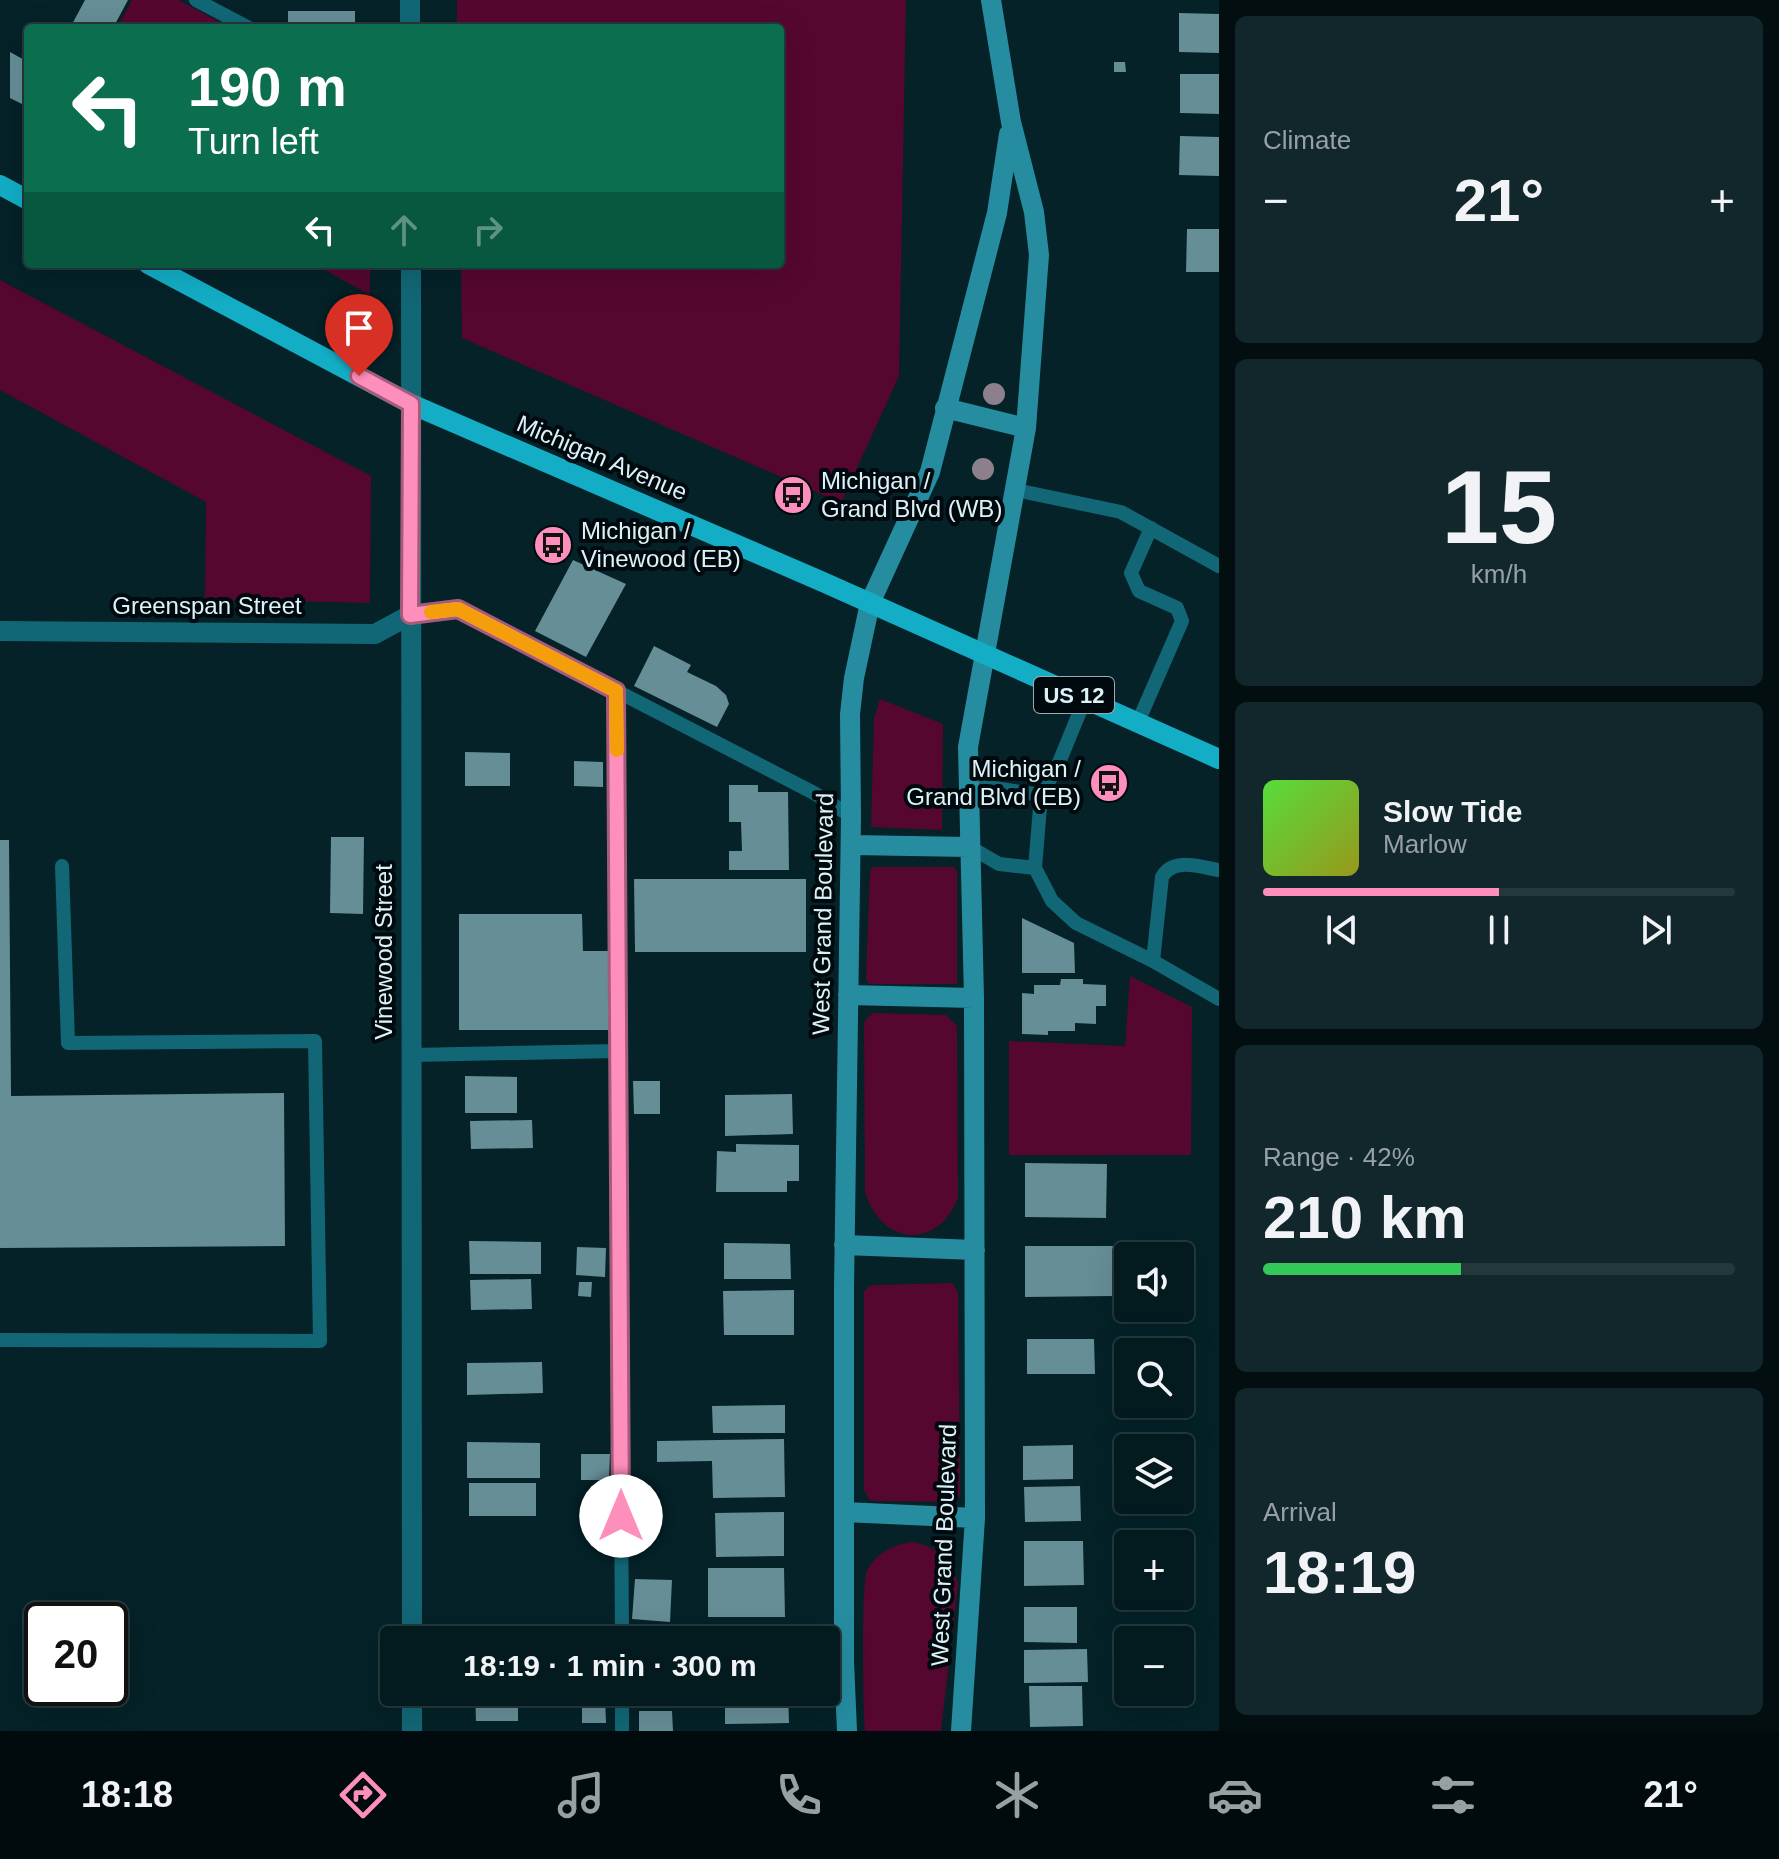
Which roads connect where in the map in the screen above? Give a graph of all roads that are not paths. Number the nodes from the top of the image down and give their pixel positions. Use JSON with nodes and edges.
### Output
{"nodes":[{"id":1,"x":410,"y":0,"type":"edge"},
{"id":2,"x":991,"y":0,"type":"edge"},
{"id":3,"x":203,"y":2,"type":"edge"},
{"id":4,"x":242,"y":24,"type":"edge"},
{"id":5,"x":410,"y":24,"type":"edge"},
{"id":6,"x":1011,"y":122,"type":"junction"},
{"id":7,"x":0,"y":185,"type":"edge"},
{"id":8,"x":24,"y":198,"type":"edge"},
{"id":9,"x":156,"y":268,"type":"edge"},
{"id":10,"x":411,"y":268,"type":"edge"},
{"id":11,"x":411,"y":404,"type":"junction"},
{"id":12,"x":945,"y":408,"type":"junction"},
{"id":13,"x":1026,"y":428,"type":"junction"},
{"id":14,"x":1016,"y":490,"type":"junction"},
{"id":15,"x":1151,"y":528,"type":"junction"},
{"id":16,"x":1219,"y":566,"type":"edge"},
{"id":17,"x":870,"y":603,"type":"junction"},
{"id":18,"x":410,"y":615,"type":"junction"},
{"id":19,"x":0,"y":631,"type":"edge"},
{"id":20,"x":984,"y":655,"type":"junction"},
{"id":21,"x":616,"y":691,"type":"junction"},
{"id":22,"x":1085,"y":699,"type":"junction"},
{"id":23,"x":1138,"y":722,"type":"junction"},
{"id":24,"x":1219,"y":759,"type":"edge"},
{"id":25,"x":968,"y":784,"type":"junction"},
{"id":26,"x":1041,"y":795,"type":"junction"},
{"id":27,"x":851,"y":816,"type":"junction"},
{"id":28,"x":851,"y":845,"type":"junction"},
{"id":29,"x":970,"y":847,"type":"junction"},
{"id":30,"x":62,"y":866,"type":"dead end"},
{"id":31,"x":1035,"y":868,"type":"junction"},
{"id":32,"x":1219,"y":870,"type":"edge"},
{"id":33,"x":1153,"y":961,"type":"junction"},
{"id":34,"x":848,"y":995,"type":"junction"},
{"id":35,"x":974,"y":998,"type":"junction"},
{"id":36,"x":1219,"y":999,"type":"edge"},
{"id":37,"x":618,"y":1051,"type":"junction"},
{"id":38,"x":411,"y":1055,"type":"junction"},
{"id":39,"x":844,"y":1245,"type":"junction"},
{"id":40,"x":975,"y":1250,"type":"junction"},
{"id":41,"x":0,"y":1340,"type":"edge"},
{"id":42,"x":844,"y":1512,"type":"junction"},
{"id":43,"x":975,"y":1518,"type":"junction"},
{"id":44,"x":412,"y":1626,"type":"edge"},
{"id":45,"x":622,"y":1626,"type":"edge"},
{"id":46,"x":412,"y":1706,"type":"edge"},
{"id":47,"x":622,"y":1706,"type":"edge"},
{"id":48,"x":412,"y":1731,"type":"edge"},
{"id":49,"x":622,"y":1731,"type":"edge"},
{"id":50,"x":847,"y":1731,"type":"edge"},
{"id":51,"x":961,"y":1731,"type":"edge"}],
"edges":[{"from":1,"to":5,"type":"street"},
{"from":2,"to":6,"type":"street","name":"West Grand Boulevard"},
{"from":3,"to":4,"type":"lane"},
{"from":6,"to":12,"type":"street","name":"West Grand Boulevard"},
{"from":6,"to":13,"type":"street","name":"West Grand Boulevard"},
{"from":7,"to":8,"type":"main road"},
{"from":9,"to":11,"type":"main road","name":"Michigan Avenue","number":"US 12"},
{"from":10,"to":11,"type":"street","name":"Vinewood Street"},
{"from":11,"to":17,"type":"main road","name":"Michigan Avenue","number":"US 12"},
{"from":11,"to":18,"type":"street","name":"Vinewood Street"},
{"from":12,"to":13,"type":"street"},
{"from":12,"to":17,"type":"street","name":"West Grand Boulevard"},
{"from":13,"to":14,"type":"street","name":"West Grand Boulevard"},
{"from":14,"to":15,"type":"lane"},
{"from":14,"to":20,"type":"street","name":"West Grand Boulevard"},
{"from":15,"to":16,"type":"lane"},
{"from":15,"to":23,"type":"lane"},
{"from":17,"to":20,"type":"main road","name":"Michigan Avenue","number":"US 12"},
{"from":17,"to":27,"type":"street","name":"West Grand Boulevard"},
{"from":18,"to":19,"type":"street","name":"Greenspan Street"},
{"from":18,"to":21,"type":"lane"},
{"from":18,"to":38,"type":"street","name":"Vinewood Street"},
{"from":20,"to":22,"type":"main road","name":"Michigan Avenue","number":"US 12"},
{"from":20,"to":25,"type":"street","name":"West Grand Boulevard"},
{"from":21,"to":27,"type":"lane"},
{"from":21,"to":37,"type":"lane"},
{"from":22,"to":23,"type":"main road","name":"Michigan Avenue","number":"US 12"},
{"from":22,"to":26,"type":"lane"},
{"from":23,"to":24,"type":"main road","name":"Michigan Avenue","number":"US 12"},
{"from":25,"to":26,"type":"lane"},
{"from":25,"to":29,"type":"street","name":"West Grand Boulevard"},
{"from":26,"to":31,"type":"lane"},
{"from":27,"to":28,"type":"street","name":"West Grand Boulevard"},
{"from":28,"to":29,"type":"street"},
{"from":28,"to":34,"type":"street","name":"West Grand Boulevard"},
{"from":29,"to":31,"type":"lane"},
{"from":29,"to":35,"type":"street","name":"West Grand Boulevard"},
{"from":30,"to":41,"type":"lane"},
{"from":31,"to":33,"type":"lane"},
{"from":32,"to":33,"type":"lane"},
{"from":33,"to":36,"type":"lane"},
{"from":34,"to":35,"type":"street"},
{"from":34,"to":39,"type":"street","name":"West Grand Boulevard"},
{"from":35,"to":40,"type":"street","name":"West Grand Boulevard"},
{"from":37,"to":38,"type":"lane"},
{"from":37,"to":45,"type":"lane"},
{"from":38,"to":44,"type":"street","name":"Vinewood Street"},
{"from":39,"to":40,"type":"street"},
{"from":39,"to":42,"type":"street","name":"West Grand Boulevard"},
{"from":40,"to":43,"type":"street","name":"West Grand Boulevard"},
{"from":42,"to":43,"type":"street"},
{"from":42,"to":50,"type":"street","name":"West Grand Boulevard"},
{"from":43,"to":51,"type":"street","name":"West Grand Boulevard"},
{"from":46,"to":48,"type":"street"},
{"from":47,"to":49,"type":"lane"}]}
